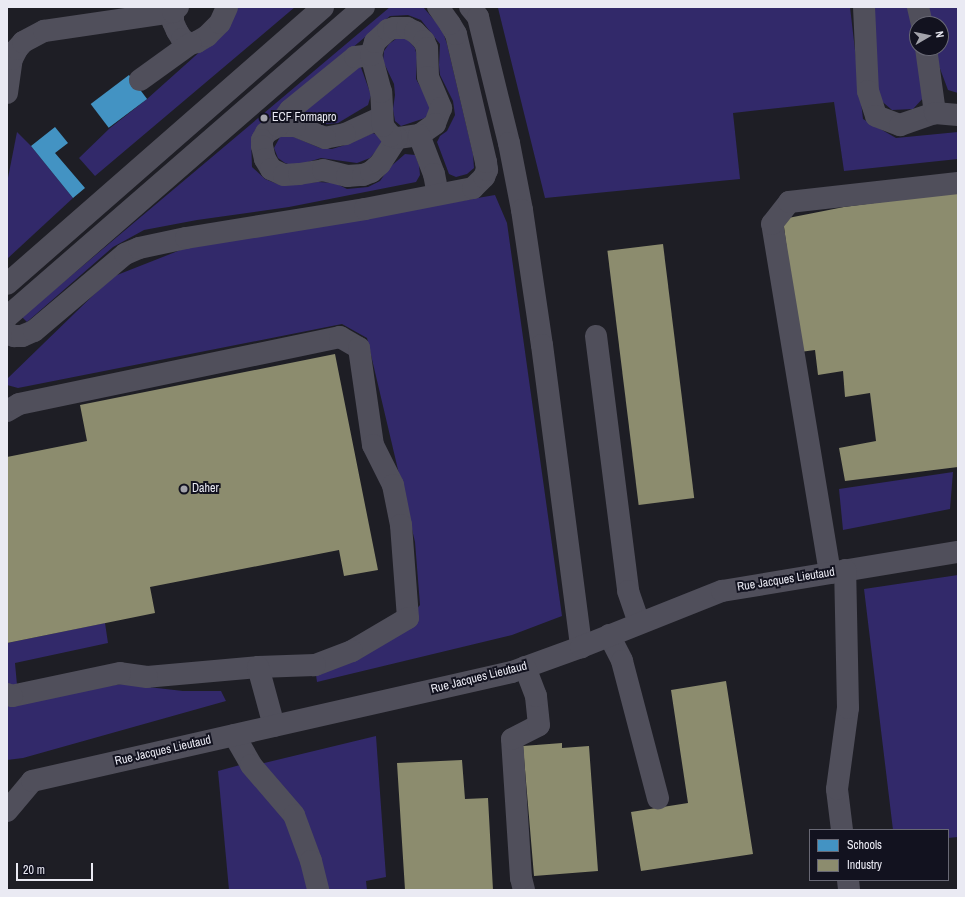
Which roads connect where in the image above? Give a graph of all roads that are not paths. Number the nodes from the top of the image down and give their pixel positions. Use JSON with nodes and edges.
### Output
{"nodes":[{"id":1,"x":227,"y":7,"type":"edge"},
{"id":2,"x":323,"y":7,"type":"edge"},
{"id":3,"x":364,"y":7,"type":"edge"},
{"id":4,"x":438,"y":7,"type":"edge"},
{"id":5,"x":470,"y":7,"type":"edge"},
{"id":6,"x":864,"y":7,"type":"edge"},
{"id":7,"x":169,"y":10,"type":"edge"},
{"id":8,"x":190,"y":44,"type":"junction"},
{"id":9,"x":371,"y":55,"type":"junction"},
{"id":10,"x":927,"y":56,"type":"edge"},
{"id":11,"x":140,"y":80,"type":"dead end"},
{"id":12,"x":7,"y":93,"type":"edge"},
{"id":13,"x":935,"y":113,"type":"junction"},
{"id":14,"x":958,"y":115,"type":"edge"},
{"id":15,"x":382,"y":117,"type":"junction"},
{"id":16,"x":278,"y":126,"type":"junction"},
{"id":17,"x":419,"y":135,"type":"junction"},
{"id":18,"x":397,"y":138,"type":"junction"},
{"id":19,"x":958,"y":183,"type":"edge"},
{"id":20,"x":438,"y":194,"type":"junction"},
{"id":21,"x":7,"y":284,"type":"edge"},
{"id":22,"x":7,"y":317,"type":"edge"},
{"id":23,"x":7,"y":333,"type":"edge"},
{"id":24,"x":596,"y":336,"type":"dead end"},
{"id":25,"x":7,"y":411,"type":"edge"},
{"id":26,"x":958,"y":552,"type":"edge"},
{"id":27,"x":837,"y":572,"type":"junction"},
{"id":28,"x":638,"y":623,"type":"junction"},
{"id":29,"x":609,"y":635,"type":"junction"},
{"id":30,"x":581,"y":647,"type":"junction"},
{"id":31,"x":258,"y":667,"type":"junction"},
{"id":32,"x":525,"y":667,"type":"junction"},
{"id":33,"x":7,"y":694,"type":"edge"},
{"id":34,"x":274,"y":726,"type":"junction"},
{"id":35,"x":234,"y":735,"type":"junction"},
{"id":36,"x":658,"y":798,"type":"dead end"},
{"id":37,"x":7,"y":811,"type":"edge"},
{"id":38,"x":842,"y":829,"type":"edge"},
{"id":39,"x":318,"y":890,"type":"edge"},
{"id":40,"x":524,"y":890,"type":"edge"}],
"edges":[{"from":1,"to":8,"type":"street"},
{"from":2,"to":21,"type":"street"},
{"from":3,"to":22,"type":"street"},
{"from":4,"to":20,"type":"street"},
{"from":5,"to":30,"type":"street"},
{"from":6,"to":13,"type":"street"},
{"from":7,"to":8,"type":"street"},
{"from":7,"to":12,"type":"street"},
{"from":8,"to":11,"type":"street"},
{"from":9,"to":15,"type":"street"},
{"from":9,"to":16,"type":"street"},
{"from":9,"to":17,"type":"street"},
{"from":10,"to":13,"type":"street"},
{"from":13,"to":14,"type":"street"},
{"from":15,"to":16,"type":"street"},
{"from":15,"to":18,"type":"street"},
{"from":16,"to":18,"type":"street"},
{"from":17,"to":18,"type":"street"},
{"from":17,"to":20,"type":"street"},
{"from":19,"to":27,"type":"street"},
{"from":20,"to":23,"type":"street"},
{"from":24,"to":28,"type":"street"},
{"from":25,"to":31,"type":"street"},
{"from":26,"to":27,"type":"street","name":"Rue Jacques Lieutaud"},
{"from":27,"to":28,"type":"street","name":"Rue Jacques Lieutaud"},
{"from":27,"to":38,"type":"street"},
{"from":28,"to":29,"type":"street","name":"Rue Jacques Lieutaud"},
{"from":29,"to":30,"type":"street","name":"Rue Jacques Lieutaud"},
{"from":29,"to":36,"type":"street"},
{"from":30,"to":32,"type":"street","name":"Rue Jacques Lieutaud"},
{"from":31,"to":33,"type":"street"},
{"from":31,"to":34,"type":"street"},
{"from":32,"to":34,"type":"street","name":"Rue Jacques Lieutaud"},
{"from":32,"to":40,"type":"street"},
{"from":34,"to":35,"type":"street","name":"Rue Jacques Lieutaud"},
{"from":35,"to":37,"type":"street","name":"Rue Jacques Lieutaud"},
{"from":35,"to":39,"type":"street"}]}
